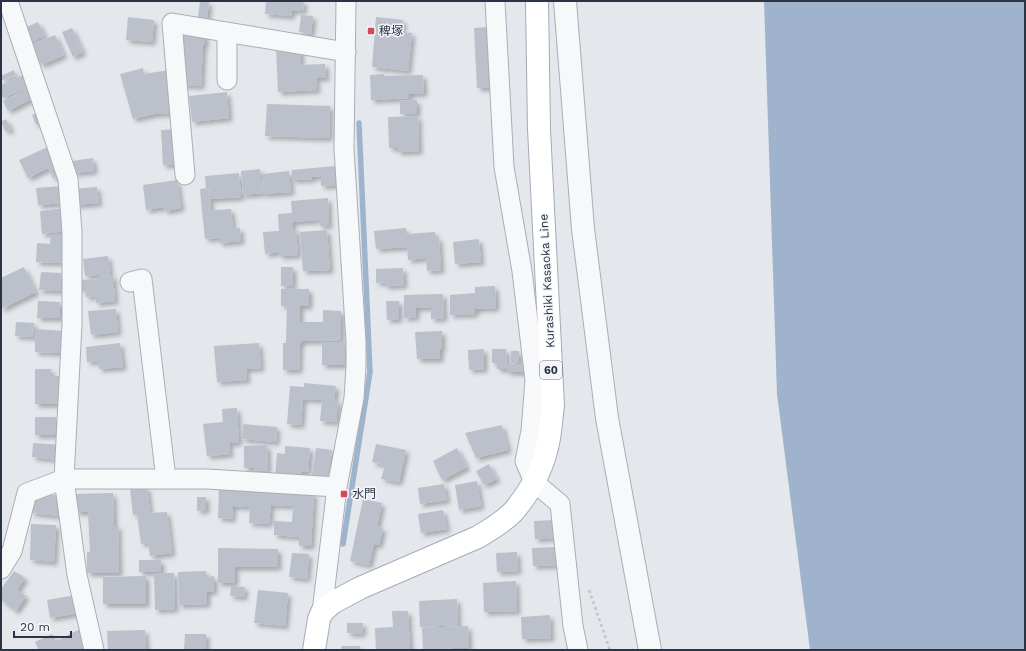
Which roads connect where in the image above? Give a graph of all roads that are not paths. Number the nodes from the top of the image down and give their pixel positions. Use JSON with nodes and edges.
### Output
{"nodes":[{"id":1,"x":8,"y":1,"type":"edge"},
{"id":2,"x":346,"y":1,"type":"edge"},
{"id":3,"x":495,"y":1,"type":"edge"},
{"id":4,"x":538,"y":1,"type":"edge"},
{"id":5,"x":565,"y":1,"type":"edge"},
{"id":6,"x":227,"y":32,"type":"junction"},
{"id":7,"x":346,"y":52,"type":"junction"},
{"id":8,"x":227,"y":80,"type":"dead end"},
{"id":9,"x":185,"y":175,"type":"dead end"},
{"id":10,"x":130,"y":282,"type":"dead end"},
{"id":11,"x":64,"y":479,"type":"junction"},
{"id":12,"x":166,"y":479,"type":"junction"},
{"id":13,"x":534,"y":482,"type":"junction"},
{"id":14,"x":337,"y":487,"type":"junction"},
{"id":15,"x":1,"y":569,"type":"edge"},
{"id":16,"x":322,"y":612,"type":"junction"},
{"id":17,"x":94,"y":650,"type":"edge"},
{"id":18,"x":314,"y":650,"type":"edge"},
{"id":19,"x":578,"y":650,"type":"edge"},
{"id":20,"x":650,"y":650,"type":"edge"}],
"edges":[{"from":1,"to":11,"type":"street"},
{"from":2,"to":7,"type":"street"},
{"from":3,"to":13,"type":"street"},
{"from":4,"to":13,"type":"main road","name":"Kurashiki Kasaoka Line","number":"60"},
{"from":5,"to":20,"type":"street"},
{"from":6,"to":7,"type":"street"},
{"from":6,"to":8,"type":"street"},
{"from":6,"to":9,"type":"street"},
{"from":7,"to":14,"type":"street"},
{"from":10,"to":12,"type":"street"},
{"from":11,"to":12,"type":"street"},
{"from":11,"to":15,"type":"street"},
{"from":11,"to":17,"type":"street"},
{"from":12,"to":14,"type":"street"},
{"from":13,"to":16,"type":"main road","name":"Kurashiki Kasaoka Line","number":"60"},
{"from":13,"to":19,"type":"street"},
{"from":14,"to":16,"type":"street"},
{"from":16,"to":18,"type":"main road"}]}
